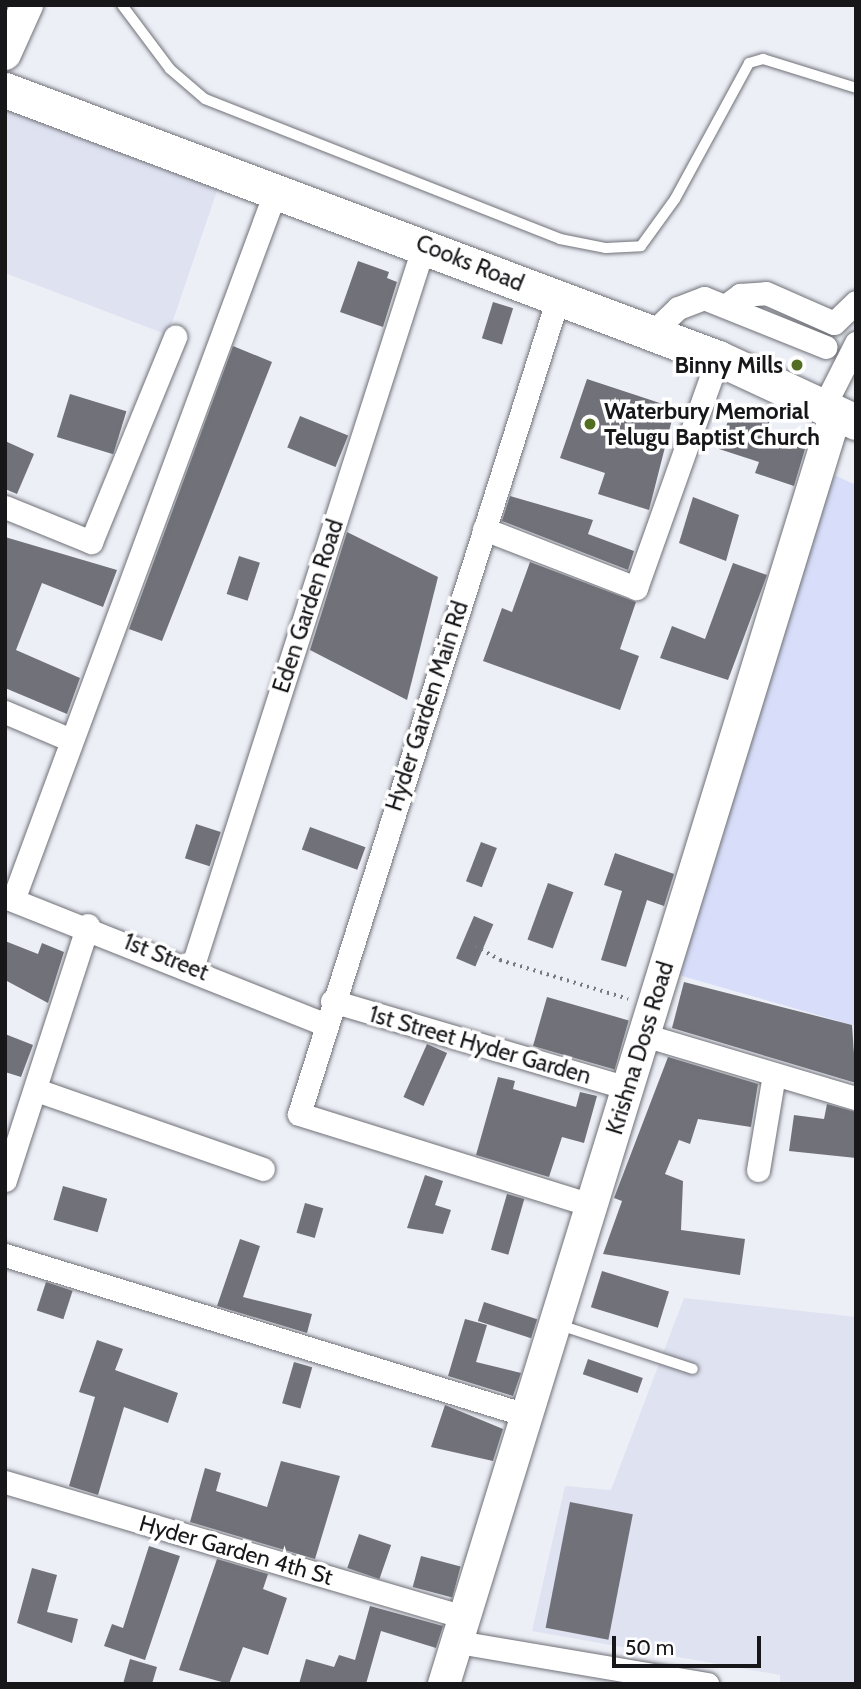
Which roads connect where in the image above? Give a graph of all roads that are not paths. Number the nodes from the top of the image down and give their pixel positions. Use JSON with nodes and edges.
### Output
{"nodes":[{"id":1,"x":27,"y":5,"type":"edge"},
{"id":2,"x":122,"y":5,"type":"edge"},
{"id":3,"x":5,"y":54,"type":"edge"},
{"id":4,"x":5,"y":65,"type":"edge"},
{"id":5,"x":856,"y":88,"type":"edge"},
{"id":6,"x":5,"y":90,"type":"edge"},
{"id":7,"x":81,"y":113,"type":"junction"},
{"id":8,"x":277,"y":187,"type":"junction"},
{"id":9,"x":424,"y":245,"type":"junction"},
{"id":10,"x":558,"y":298,"type":"junction"},
{"id":11,"x":856,"y":302,"type":"edge"},
{"id":12,"x":725,"y":306,"type":"junction"},
{"id":13,"x":652,"y":333,"type":"junction"},
{"id":14,"x":175,"y":337,"type":"dead end"},
{"id":15,"x":856,"y":343,"type":"edge"},
{"id":16,"x":826,"y":347,"type":"dead end"},
{"id":17,"x":718,"y":358,"type":"junction"},
{"id":18,"x":839,"y":414,"type":"edge"},
{"id":19,"x":5,"y":507,"type":"edge"},
{"id":20,"x":484,"y":529,"type":"junction"},
{"id":21,"x":5,"y":712,"type":"edge"},
{"id":22,"x":71,"y":740,"type":"junction"},
{"id":23,"x":9,"y":899,"type":"edge"},
{"id":24,"x":88,"y":925,"type":"junction"},
{"id":25,"x":192,"y":968,"type":"junction"},
{"id":26,"x":332,"y":1001,"type":"junction"},
{"id":27,"x":649,"y":1021,"type":"junction"},
{"id":28,"x":324,"y":1024,"type":"junction"},
{"id":29,"x":774,"y":1074,"type":"junction"},
{"id":30,"x":627,"y":1088,"type":"junction"},
{"id":31,"x":39,"y":1091,"type":"junction"},
{"id":32,"x":856,"y":1098,"type":"edge"},
{"id":33,"x":11,"y":1144,"type":"edge"},
{"id":34,"x":264,"y":1169,"type":"dead end"},
{"id":35,"x":758,"y":1170,"type":"dead end"},
{"id":36,"x":5,"y":1180,"type":"edge"},
{"id":37,"x":591,"y":1205,"type":"junction"},
{"id":38,"x":5,"y":1255,"type":"edge"},
{"id":39,"x":555,"y":1323,"type":"junction"},
{"id":40,"x":693,"y":1369,"type":"dead end"},
{"id":41,"x":526,"y":1415,"type":"junction"},
{"id":42,"x":5,"y":1482,"type":"edge"},
{"id":43,"x":462,"y":1630,"type":"junction"},
{"id":44,"x":621,"y":1675,"type":"edge"},
{"id":45,"x":444,"y":1684,"type":"edge"},
{"id":46,"x":707,"y":1684,"type":"edge"}],
"edges":[{"from":1,"to":3,"type":"street"},
{"from":2,"to":5,"type":"lane"},
{"from":4,"to":7,"type":"main road","name":"Cooks Road"},
{"from":6,"to":7,"type":"main road","name":"Cooks Road"},
{"from":7,"to":8,"type":"main road","name":"Cooks Road"},
{"from":8,"to":9,"type":"main road","name":"Cooks Road"},
{"from":8,"to":22,"type":"street"},
{"from":9,"to":10,"type":"main road","name":"Cooks Road"},
{"from":9,"to":25,"type":"street","name":"Eden Garden Road"},
{"from":10,"to":13,"type":"main road","name":"Cooks Road"},
{"from":10,"to":20,"type":"street","name":"Hyder Garden Main Rd"},
{"from":11,"to":12,"type":"street"},
{"from":12,"to":13,"type":"street"},
{"from":12,"to":16,"type":"street"},
{"from":13,"to":17,"type":"main road","name":"Cooks Road"},
{"from":14,"to":19,"type":"street"},
{"from":15,"to":18,"type":"street"},
{"from":17,"to":18,"type":"main road","name":"Cooks Road"},
{"from":17,"to":20,"type":"street"},
{"from":18,"to":27,"type":"street","name":"Krishna Doss Road"},
{"from":20,"to":26,"type":"street","name":"Hyder Garden Main Rd"},
{"from":21,"to":22,"type":"street"},
{"from":22,"to":23,"type":"street"},
{"from":23,"to":24,"type":"street","name":"1st Street"},
{"from":24,"to":25,"type":"street","name":"1st Street"},
{"from":24,"to":31,"type":"street"},
{"from":25,"to":28,"type":"street","name":"1st Street"},
{"from":26,"to":28,"type":"street","name":"Hyder Garden Main Rd"},
{"from":26,"to":30,"type":"street","name":"1st Street Hyder Garden"},
{"from":27,"to":29,"type":"street"},
{"from":27,"to":30,"type":"street","name":"Krishna Doss Road"},
{"from":28,"to":37,"type":"street","name":"Hyder Garden Main Rd"},
{"from":29,"to":32,"type":"street"},
{"from":29,"to":35,"type":"street"},
{"from":30,"to":37,"type":"street","name":"Krishna Doss Road"},
{"from":31,"to":33,"type":"street"},
{"from":31,"to":34,"type":"street"},
{"from":33,"to":36,"type":"street"},
{"from":37,"to":39,"type":"street","name":"Krishna Doss Road"},
{"from":38,"to":41,"type":"street"},
{"from":39,"to":40,"type":"lane"},
{"from":39,"to":41,"type":"street","name":"Krishna Doss Road"},
{"from":41,"to":43,"type":"street","name":"Krishna Doss Road"},
{"from":42,"to":43,"type":"street","name":"Hyder Garden 4th St"},
{"from":43,"to":44,"type":"street","name":"Hyder Garden 4th St"},
{"from":43,"to":45,"type":"street","name":"Krishna Doss Road"},
{"from":44,"to":46,"type":"street","name":"Hyder Garden 4th St"}]}
